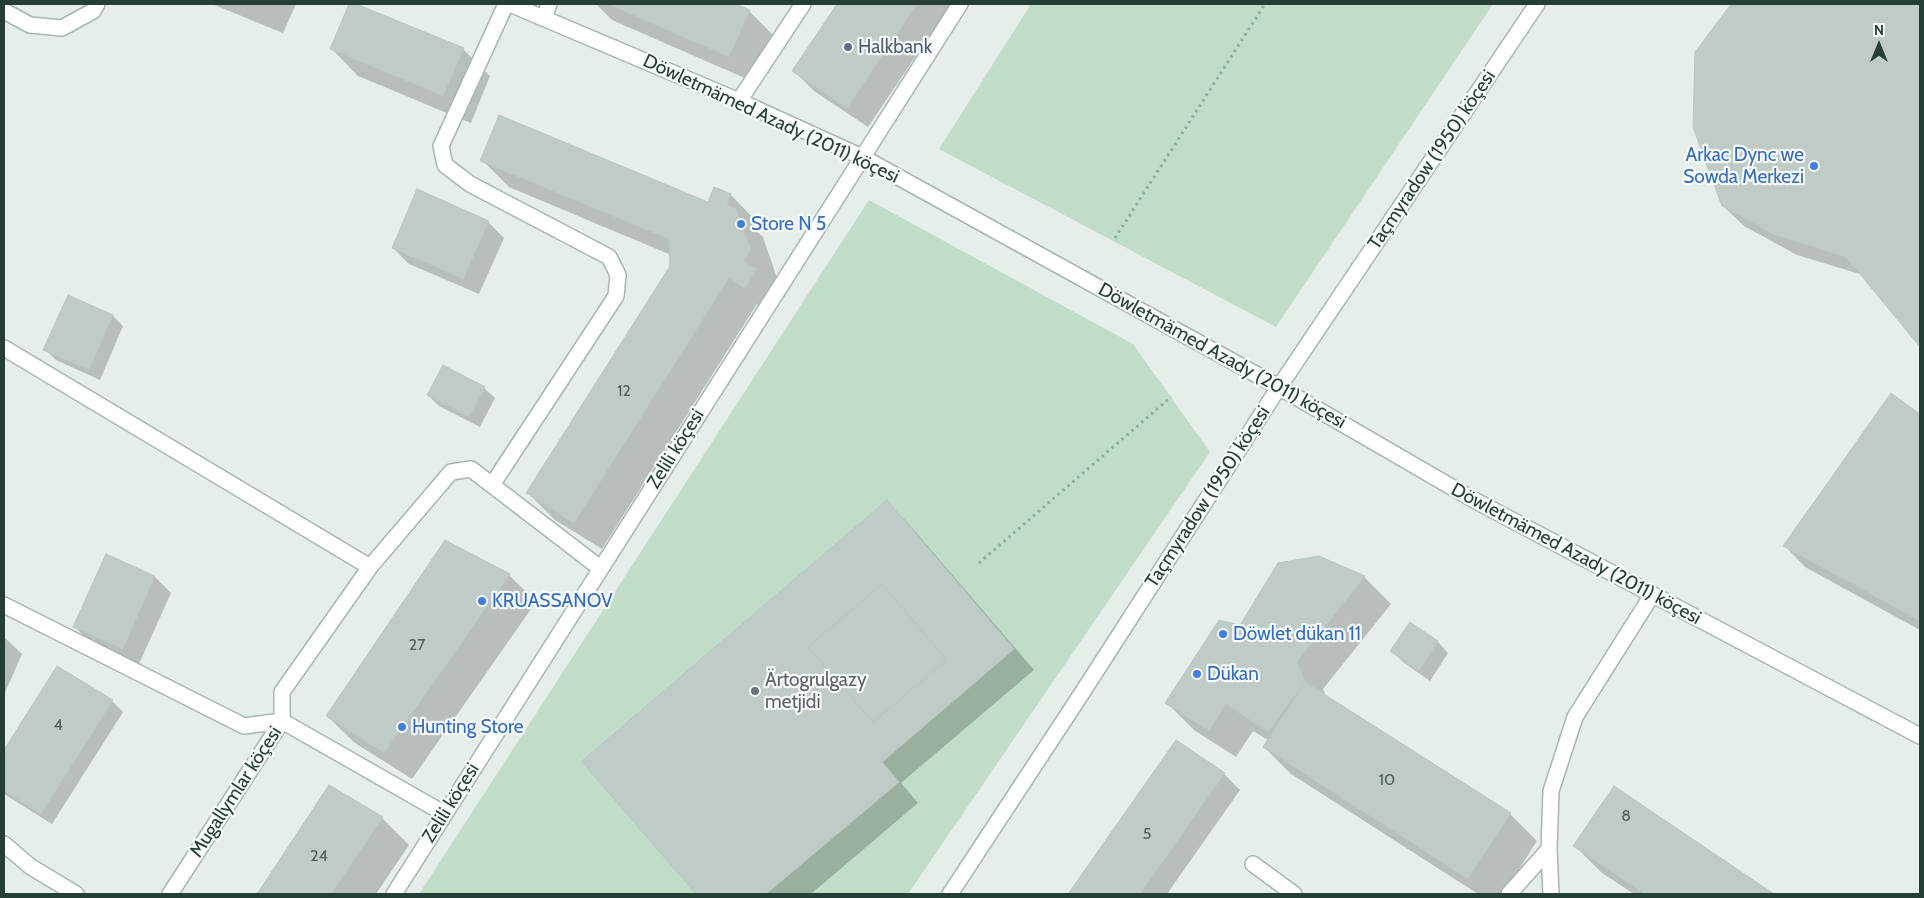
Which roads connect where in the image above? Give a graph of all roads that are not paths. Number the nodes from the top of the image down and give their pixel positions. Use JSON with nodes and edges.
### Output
{"nodes":[{"id":1,"x":97,"y":4,"type":"edge"},
{"id":2,"x":506,"y":4,"type":"edge"},
{"id":3,"x":510,"y":4,"type":"edge"},
{"id":4,"x":803,"y":4,"type":"edge"},
{"id":5,"x":960,"y":4,"type":"edge"},
{"id":6,"x":1537,"y":4,"type":"edge"},
{"id":7,"x":4,"y":10,"type":"edge"},
{"id":8,"x":546,"y":11,"type":"edge"},
{"id":9,"x":739,"y":101,"type":"junction"},
{"id":10,"x":862,"y":156,"type":"junction"},
{"id":11,"x":4,"y":348,"type":"edge"},
{"id":12,"x":1279,"y":386,"type":"junction"},
{"id":13,"x":492,"y":485,"type":"junction"},
{"id":14,"x":370,"y":567,"type":"junction"},
{"id":15,"x":600,"y":568,"type":"junction"},
{"id":16,"x":1652,"y":595,"type":"junction"},
{"id":17,"x":4,"y":605,"type":"edge"},
{"id":18,"x":282,"y":721,"type":"junction"},
{"id":19,"x":1920,"y":736,"type":"edge"},
{"id":20,"x":445,"y":814,"type":"junction"},
{"id":21,"x":4,"y":844,"type":"edge"},
{"id":22,"x":1549,"y":850,"type":"junction"},
{"id":23,"x":1253,"y":864,"type":"dead end"},
{"id":24,"x":76,"y":894,"type":"edge"},
{"id":25,"x":170,"y":894,"type":"edge"},
{"id":26,"x":394,"y":894,"type":"edge"},
{"id":27,"x":950,"y":894,"type":"edge"},
{"id":28,"x":1294,"y":894,"type":"edge"},
{"id":29,"x":1509,"y":894,"type":"edge"},
{"id":30,"x":1551,"y":894,"type":"edge"}],
"edges":[{"from":1,"to":7,"type":"street"},
{"from":2,"to":13,"type":"street"},
{"from":3,"to":8,"type":"street","name":"Döwletmämed Azady (2011) köçesi"},
{"from":4,"to":9,"type":"street"},
{"from":5,"to":10,"type":"street","name":"Zelili köçesi"},
{"from":6,"to":12,"type":"street","name":"Taçmyradow (1950) köçesi"},
{"from":8,"to":9,"type":"street","name":"Döwletmämed Azady (2011) köçesi"},
{"from":9,"to":10,"type":"street","name":"Döwletmämed Azady (2011) köçesi"},
{"from":10,"to":12,"type":"street","name":"Döwletmämed Azady (2011) köçesi"},
{"from":10,"to":15,"type":"street","name":"Zelili köçesi"},
{"from":11,"to":14,"type":"street"},
{"from":12,"to":16,"type":"street","name":"Döwletmämed Azady (2011) köçesi"},
{"from":12,"to":27,"type":"street","name":"Taçmyradow (1950) köçesi"},
{"from":13,"to":14,"type":"street"},
{"from":13,"to":15,"type":"street"},
{"from":14,"to":18,"type":"street"},
{"from":15,"to":20,"type":"street","name":"Zelili köçesi"},
{"from":16,"to":19,"type":"street","name":"Döwletmämed Azady (2011) köçesi"},
{"from":16,"to":22,"type":"street"},
{"from":17,"to":18,"type":"street"},
{"from":18,"to":20,"type":"street","name":"Mugallymlar köçesi"},
{"from":18,"to":25,"type":"street","name":"Mugallymlar köçesi"},
{"from":20,"to":26,"type":"street","name":"Zelili köçesi"},
{"from":21,"to":24,"type":"street"},
{"from":22,"to":29,"type":"street"},
{"from":22,"to":30,"type":"street"},
{"from":23,"to":28,"type":"street"}]}
